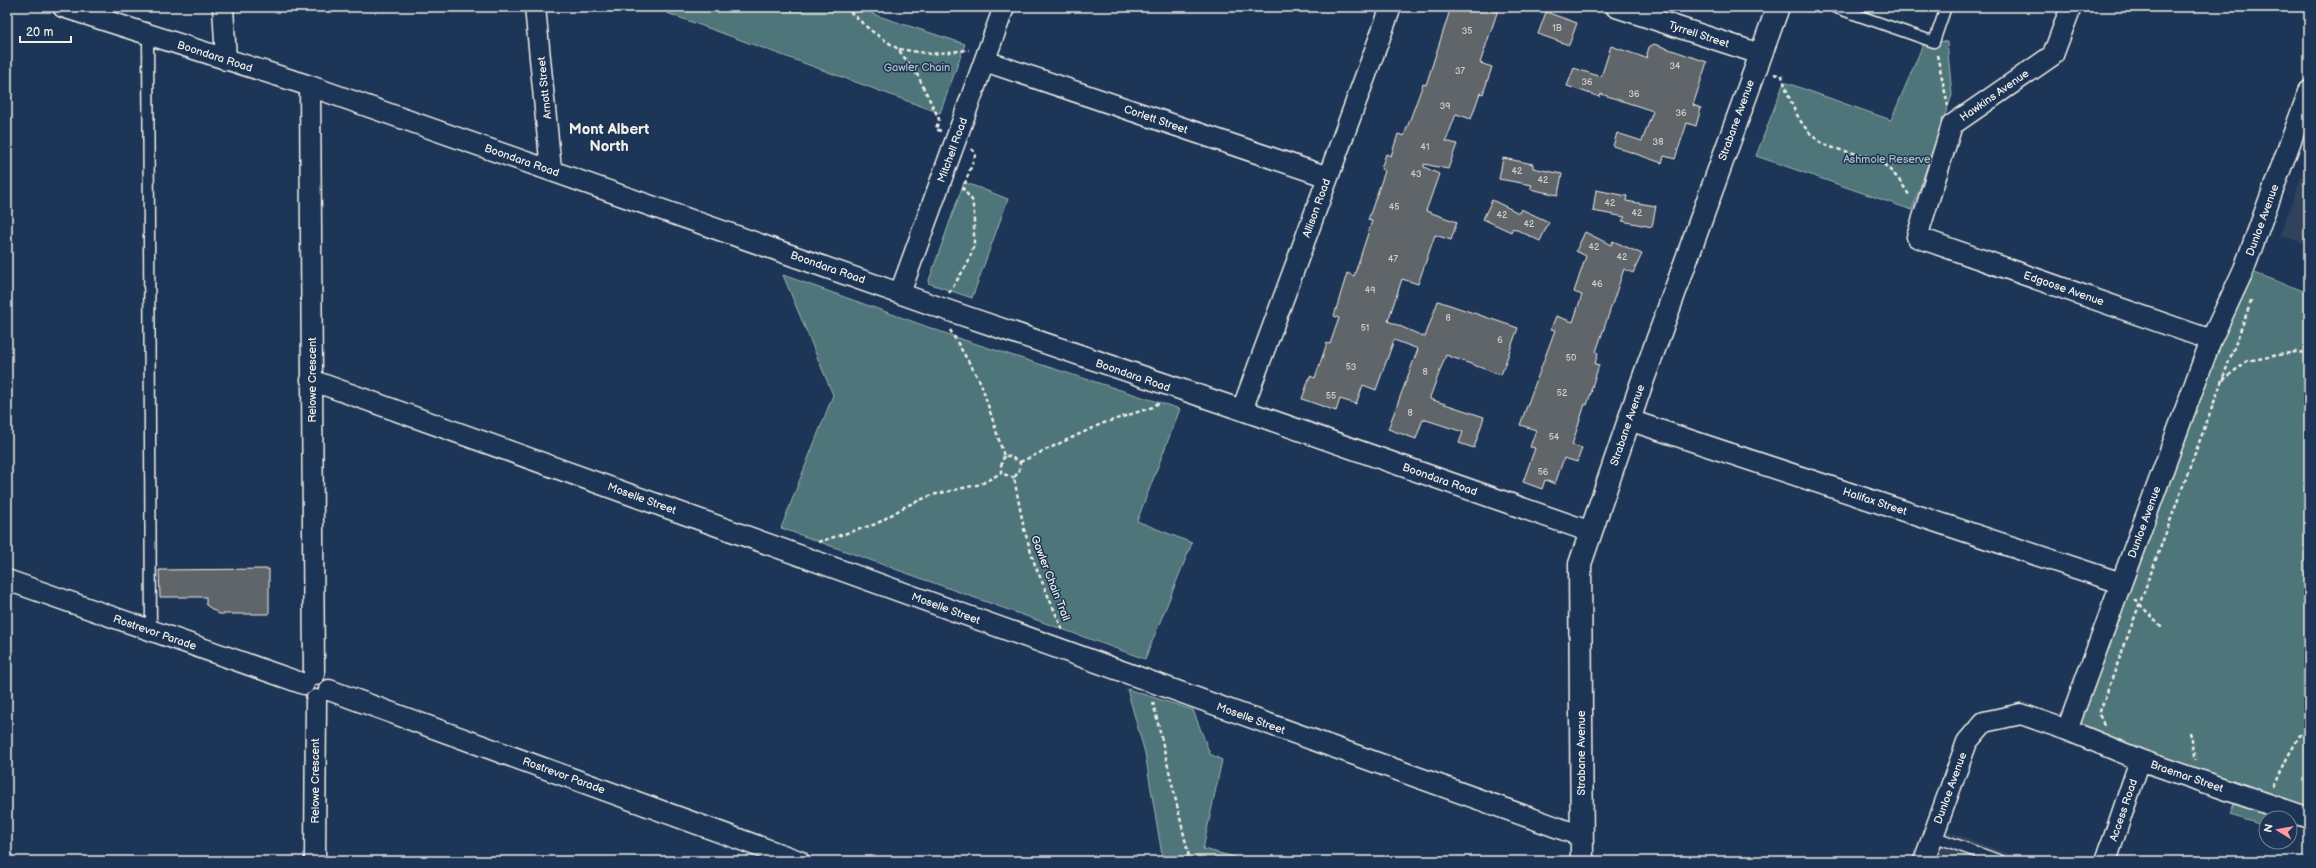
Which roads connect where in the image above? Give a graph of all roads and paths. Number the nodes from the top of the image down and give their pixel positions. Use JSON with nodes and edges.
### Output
{"nodes":[{"id":1,"x":63,"y":7,"type":"edge"},
{"id":2,"x":223,"y":7,"type":"edge"},
{"id":3,"x":535,"y":7,"type":"edge"},
{"id":4,"x":845,"y":7,"type":"edge"},
{"id":5,"x":1004,"y":7,"type":"edge"},
{"id":6,"x":1391,"y":7,"type":"edge"},
{"id":7,"x":1616,"y":7,"type":"edge"},
{"id":8,"x":1778,"y":7,"type":"edge"},
{"id":9,"x":1834,"y":7,"type":"edge"},
{"id":10,"x":1946,"y":7,"type":"edge"},
{"id":11,"x":2071,"y":7,"type":"edge"},
{"id":12,"x":148,"y":35,"type":"junction"},
{"id":13,"x":1934,"y":42,"type":"junction"},
{"id":14,"x":898,"y":49,"type":"junction"},
{"id":15,"x":987,"y":55,"type":"junction"},
{"id":16,"x":226,"y":60,"type":"junction"},
{"id":17,"x":1757,"y":61,"type":"junction"},
{"id":18,"x":310,"y":86,"type":"junction"},
{"id":19,"x":2309,"y":91,"type":"edge"},
{"id":20,"x":1952,"y":125,"type":"junction"},
{"id":21,"x":956,"y":139,"type":"junction"},
{"id":22,"x":551,"y":170,"type":"junction"},
{"id":23,"x":1328,"y":177,"type":"junction"},
{"id":24,"x":1926,"y":206,"type":"junction"},
{"id":25,"x":1917,"y":237,"type":"joint"},
{"id":26,"x":900,"y":293,"type":"junction"},
{"id":27,"x":2252,"y":298,"type":"dead end"},
{"id":28,"x":944,"y":309,"type":"junction"},
{"id":29,"x":2211,"y":340,"type":"junction"},
{"id":30,"x":2309,"y":353,"type":"edge"},
{"id":31,"x":311,"y":380,"type":"junction"},
{"id":32,"x":2223,"y":381,"type":"junction"},
{"id":33,"x":1175,"y":389,"type":"junction"},
{"id":34,"x":1242,"y":410,"type":"junction"},
{"id":35,"x":1628,"y":420,"type":"junction"},
{"id":36,"x":1004,"y":456,"type":"junction"},
{"id":37,"x":1020,"y":462,"type":"junction"},
{"id":38,"x":1001,"y":473,"type":"junction"},
{"id":39,"x":1014,"y":478,"type":"junction"},
{"id":40,"x":1590,"y":532,"type":"junction"},
{"id":41,"x":803,"y":556,"type":"junction"},
{"id":42,"x":7,"y":580,"type":"edge"},
{"id":43,"x":2122,"y":583,"type":"junction"},
{"id":44,"x":2140,"y":605,"type":"junction"},
{"id":45,"x":2162,"y":628,"type":"dead end"},
{"id":46,"x":151,"y":630,"type":"junction"},
{"id":47,"x":1065,"y":635,"type":"dead end"},
{"id":48,"x":309,"y":680,"type":"junction"},
{"id":49,"x":1147,"y":681,"type":"junction"},
{"id":50,"x":322,"y":695,"type":"junction"},
{"id":51,"x":2067,"y":730,"type":"junction"},
{"id":52,"x":2106,"y":730,"type":"dead end"},
{"id":53,"x":2190,"y":732,"type":"dead end"},
{"id":54,"x":2309,"y":739,"type":"edge"},
{"id":55,"x":2140,"y":760,"type":"junction"},
{"id":56,"x":2190,"y":762,"type":"dead end"},
{"id":57,"x":2268,"y":785,"type":"dead end"},
{"id":58,"x":2309,"y":818,"type":"edge"},
{"id":59,"x":1582,"y":836,"type":"junction"},
{"id":60,"x":1933,"y":836,"type":"junction"},
{"id":61,"x":315,"y":861,"type":"edge"},
{"id":62,"x":799,"y":861,"type":"edge"},
{"id":63,"x":1190,"y":861,"type":"edge"},
{"id":64,"x":1582,"y":861,"type":"edge"},
{"id":65,"x":1924,"y":861,"type":"edge"},
{"id":66,"x":2001,"y":861,"type":"edge"},
{"id":67,"x":2106,"y":861,"type":"edge"}],
"edges":[{"from":1,"to":12,"type":"street","name":"Boondara Road"},
{"from":2,"to":16,"type":"street"},
{"from":3,"to":22,"type":"street","name":"Arnott Street"},
{"from":4,"to":14,"type":"path"},
{"from":5,"to":15,"type":"street","name":"Mitchell Road"},
{"from":6,"to":23,"type":"street","name":"Allison Road"},
{"from":7,"to":17,"type":"street","name":"Tyrrell Street"},
{"from":8,"to":17,"type":"street","name":"Strabane Avenue"},
{"from":9,"to":13,"type":"lane"},
{"from":10,"to":13,"type":"lane"},
{"from":11,"to":20,"type":"street","name":"Hawkins Avenue"},
{"from":12,"to":16,"type":"street","name":"Boondara Road"},
{"from":12,"to":46,"type":"lane"},
{"from":13,"to":20,"type":"path"},
{"from":14,"to":15,"type":"path"},
{"from":14,"to":21,"type":"path"},
{"from":15,"to":21,"type":"street","name":"Mitchell Road"},
{"from":15,"to":23,"type":"street","name":"Corlett Street"},
{"from":16,"to":18,"type":"street","name":"Boondara Road"},
{"from":17,"to":24,"type":"path"},
{"from":17,"to":35,"type":"street","name":"Strabane Avenue"},
{"from":18,"to":22,"type":"street","name":"Boondara Road"},
{"from":18,"to":31,"type":"street","name":"Relowe Crescent"},
{"from":19,"to":29,"type":"street","name":"Dunloe Avenue"},
{"from":20,"to":24,"type":"street","name":"Hawkins Avenue"},
{"from":21,"to":26,"type":"street","name":"Mitchell Road"},
{"from":21,"to":28,"type":"path"},
{"from":22,"to":26,"type":"street","name":"Boondara Road"},
{"from":23,"to":34,"type":"street","name":"Allison Road"},
{"from":24,"to":25,"type":"street","name":"Hawkins Avenue"},
{"from":25,"to":29,"type":"street","name":"Edgoose Avenue"},
{"from":26,"to":28,"type":"street","name":"Boondara Road"},
{"from":27,"to":32,"type":"path"},
{"from":28,"to":33,"type":"street","name":"Boondara Road"},
{"from":28,"to":36,"type":"path"},
{"from":29,"to":43,"type":"street","name":"Dunloe Avenue"},
{"from":30,"to":32,"type":"path"},
{"from":31,"to":41,"type":"street","name":"Moselle Street"},
{"from":31,"to":48,"type":"street","name":"Relowe Crescent"},
{"from":32,"to":44,"type":"path"},
{"from":33,"to":34,"type":"street","name":"Boondara Road"},
{"from":33,"to":37,"type":"path"},
{"from":34,"to":40,"type":"street","name":"Boondara Road"},
{"from":35,"to":40,"type":"street","name":"Strabane Avenue"},
{"from":35,"to":43,"type":"street","name":"Halifax Street"},
{"from":36,"to":37,"type":"path"},
{"from":36,"to":38,"type":"path"},
{"from":37,"to":39,"type":"path"},
{"from":38,"to":39,"type":"path"},
{"from":38,"to":41,"type":"path"},
{"from":39,"to":47,"type":"path","name":"Gawler Chain Trail"},
{"from":40,"to":59,"type":"street","name":"Strabane Avenue"},
{"from":41,"to":49,"type":"street","name":"Moselle Street"},
{"from":42,"to":46,"type":"street","name":"Rostrevor Parade"},
{"from":43,"to":44,"type":"path"},
{"from":43,"to":51,"type":"street","name":"Dunloe Avenue"},
{"from":44,"to":45,"type":"path"},
{"from":44,"to":52,"type":"path"},
{"from":46,"to":48,"type":"street","name":"Rostrevor Parade"},
{"from":48,"to":50,"type":"street"},
{"from":49,"to":59,"type":"street","name":"Moselle Street"},
{"from":49,"to":63,"type":"path"},
{"from":50,"to":61,"type":"street","name":"Relowe Crescent"},
{"from":50,"to":62,"type":"street","name":"Rostrevor Parade"},
{"from":51,"to":55,"type":"street","name":"Braemar Street"},
{"from":51,"to":60,"type":"street","name":"Dunloe Avenue"},
{"from":53,"to":56,"type":"path"},
{"from":54,"to":57,"type":"path"},
{"from":55,"to":58,"type":"street","name":"Braemar Street"},
{"from":55,"to":67,"type":"street","name":"Access Road"},
{"from":59,"to":64,"type":"street","name":"Strabane Avenue"},
{"from":60,"to":65,"type":"street","name":"Dunloe Avenue"},
{"from":60,"to":66,"type":"lane"}]}
